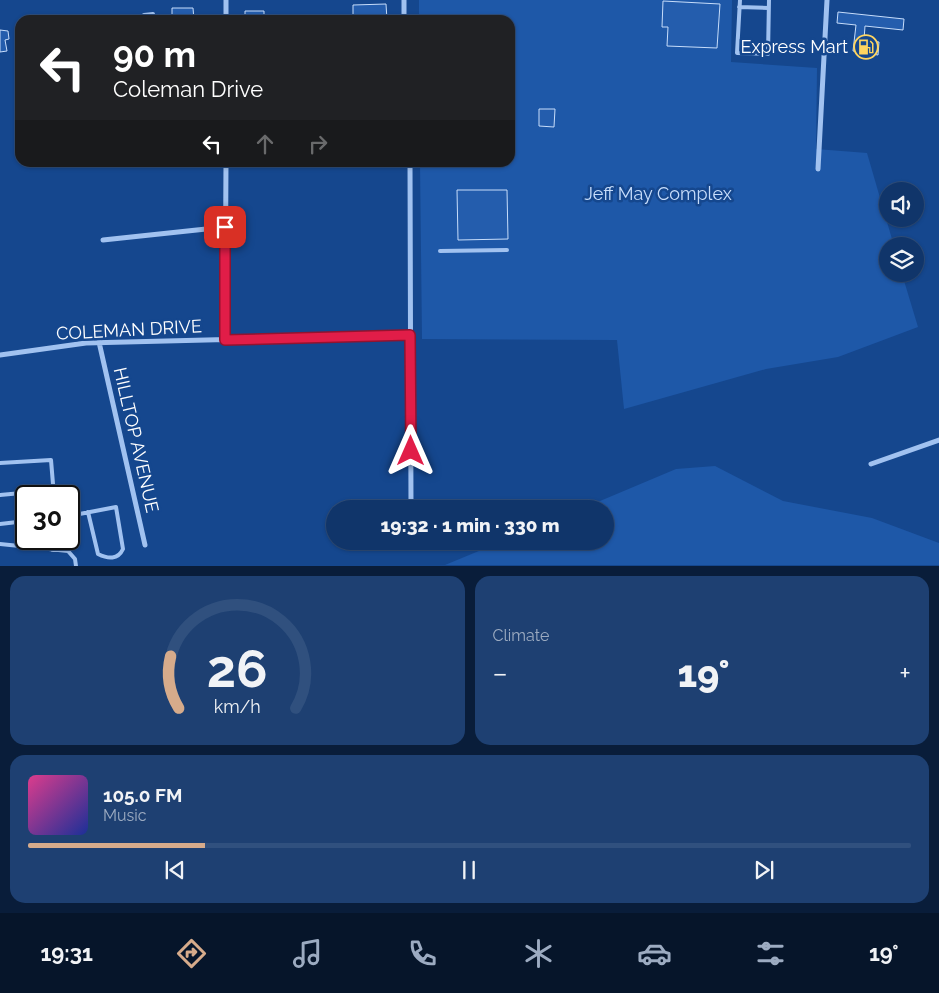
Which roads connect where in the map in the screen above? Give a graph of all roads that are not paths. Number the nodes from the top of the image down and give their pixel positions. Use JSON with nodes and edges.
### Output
{"nodes":[{"id":1,"x":226,"y":0,"type":"edge"},
{"id":2,"x":404,"y":0,"type":"edge"},
{"id":3,"x":740,"y":0,"type":"edge"},
{"id":4,"x":769,"y":0,"type":"edge"},
{"id":5,"x":827,"y":0,"type":"edge"},
{"id":6,"x":739,"y":7,"type":"junction"},
{"id":7,"x":768,"y":8,"type":"junction"},
{"id":8,"x":153,"y":14,"type":"dead end"},
{"id":9,"x":144,"y":15,"type":"edge"},
{"id":10,"x":226,"y":15,"type":"edge"},
{"id":11,"x":404,"y":15,"type":"edge"},
{"id":12,"x":226,"y":167,"type":"edge"},
{"id":13,"x":410,"y":167,"type":"edge"},
{"id":14,"x":818,"y":169,"type":"dead end"},
{"id":15,"x":225,"y":227,"type":"junction"},
{"id":16,"x":103,"y":240,"type":"dead end"},
{"id":17,"x":507,"y":250,"type":"dead end"},
{"id":18,"x":440,"y":251,"type":"dead end"},
{"id":19,"x":410,"y":335,"type":"junction"},
{"id":20,"x":225,"y":340,"type":"junction"},
{"id":21,"x":99,"y":342,"type":"junction"},
{"id":22,"x":0,"y":355,"type":"edge"},
{"id":23,"x":939,"y":440,"type":"edge"},
{"id":24,"x":0,"y":463,"type":"edge"},
{"id":25,"x":870,"y":464,"type":"dead end"},
{"id":26,"x":54,"y":485,"type":"edge"},
{"id":27,"x":15,"y":494,"type":"edge"},
{"id":28,"x":0,"y":495,"type":"edge"},
{"id":29,"x":411,"y":500,"type":"edge"},
{"id":30,"x":88,"y":512,"type":"junction"},
{"id":31,"x":80,"y":514,"type":"edge"},
{"id":32,"x":15,"y":522,"type":"edge"},
{"id":33,"x":0,"y":524,"type":"edge"},
{"id":34,"x":0,"y":544,"type":"edge"},
{"id":35,"x":145,"y":545,"type":"dead end"},
{"id":36,"x":15,"y":546,"type":"edge"},
{"id":37,"x":52,"y":550,"type":"edge"},
{"id":38,"x":76,"y":566,"type":"edge"}],
"edges":[{"from":1,"to":10,"type":"street"},
{"from":2,"to":11,"type":"street"},
{"from":3,"to":6,"type":"lane"},
{"from":4,"to":7,"type":"lane"},
{"from":5,"to":14,"type":"street"},
{"from":6,"to":7,"type":"lane"},
{"from":6,"to":7,"type":"lane"},
{"from":8,"to":9,"type":"lane"},
{"from":12,"to":15,"type":"street"},
{"from":13,"to":19,"type":"street"},
{"from":15,"to":16,"type":"street"},
{"from":15,"to":20,"type":"street"},
{"from":17,"to":18,"type":"lane"},
{"from":19,"to":20,"type":"street","name":"COLEMAN DRIVE"},
{"from":19,"to":29,"type":"street"},
{"from":20,"to":21,"type":"street","name":"COLEMAN DRIVE"},
{"from":21,"to":22,"type":"street","name":"COLEMAN DRIVE"},
{"from":21,"to":35,"type":"street","name":"HILLTOP AVENUE"},
{"from":23,"to":25,"type":"street"},
{"from":24,"to":26,"type":"lane"},
{"from":27,"to":28,"type":"lane"},
{"from":30,"to":30,"type":"lane"},
{"from":30,"to":31,"type":"lane"},
{"from":32,"to":33,"type":"lane"},
{"from":34,"to":36,"type":"lane"},
{"from":37,"to":38,"type":"lane"}]}
